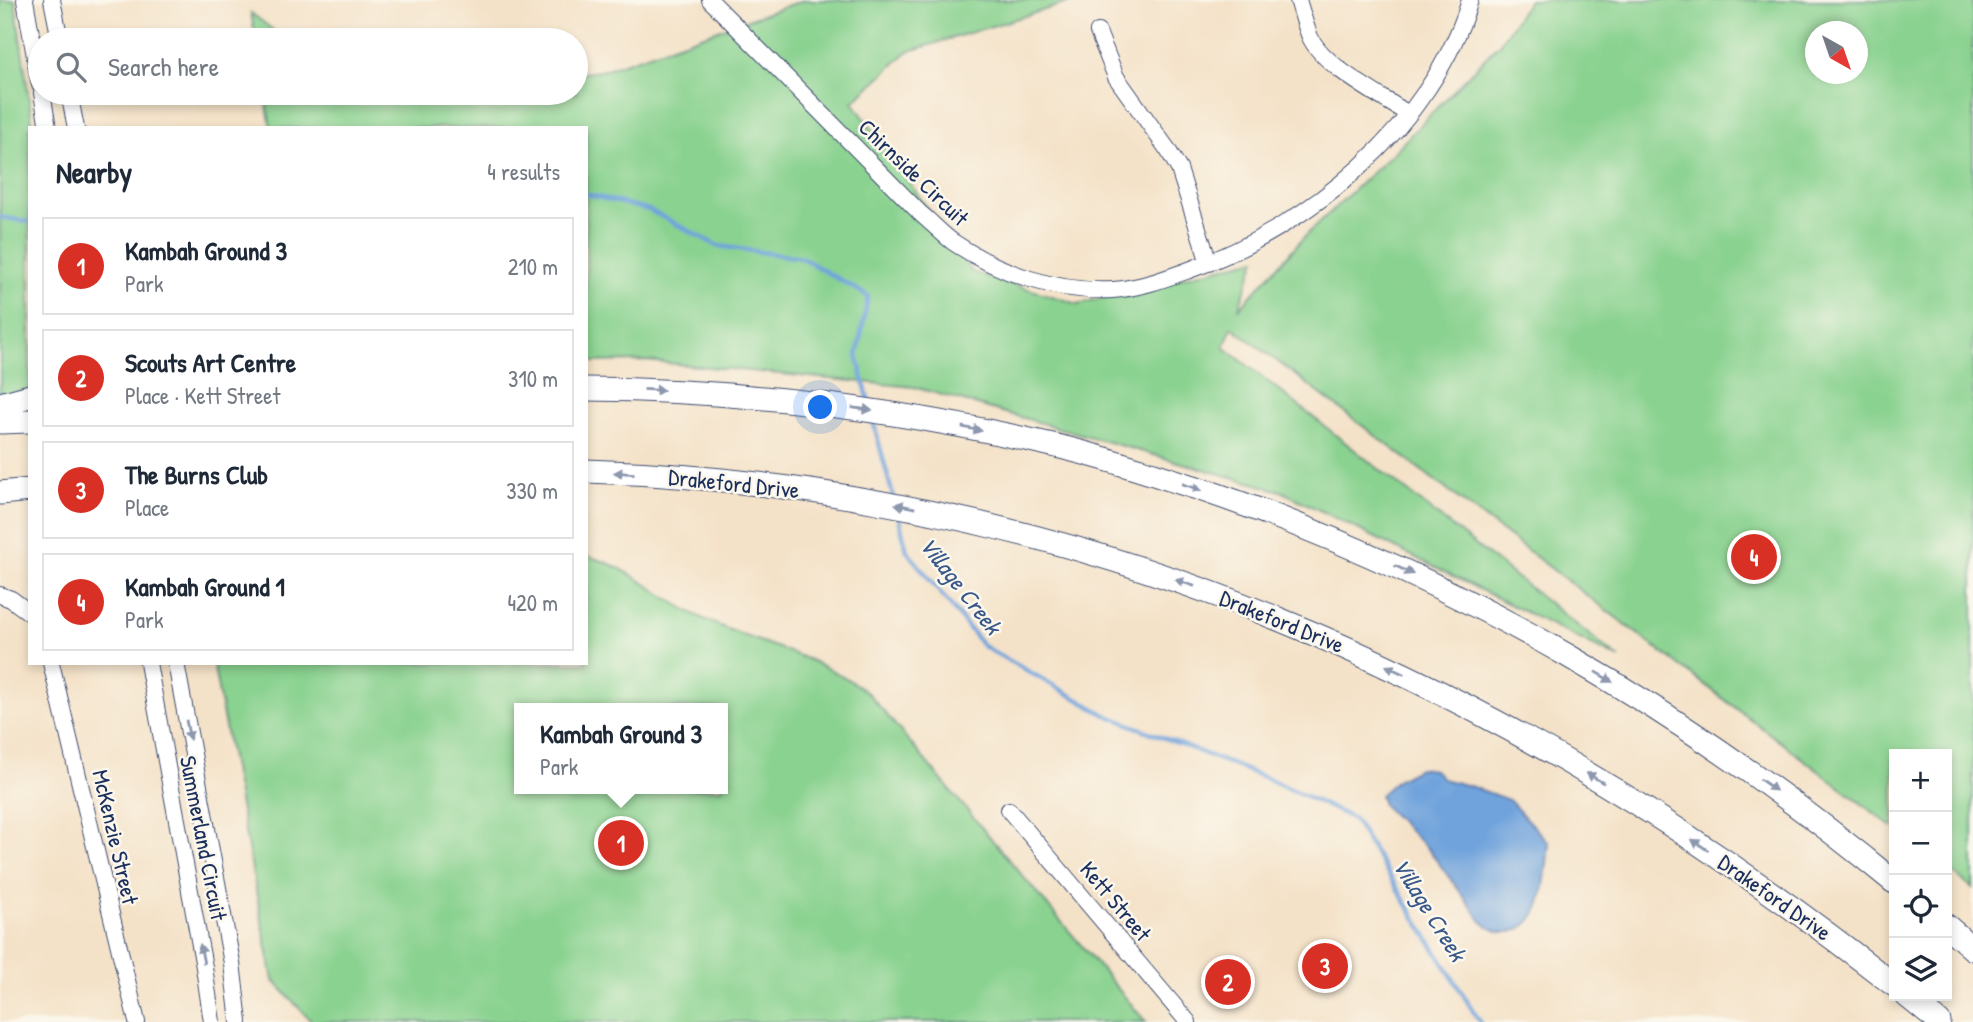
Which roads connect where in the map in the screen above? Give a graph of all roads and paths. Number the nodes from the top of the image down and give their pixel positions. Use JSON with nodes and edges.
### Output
{"nodes":[{"id":1,"x":24,"y":0,"type":"edge"},
{"id":2,"x":52,"y":0,"type":"edge"},
{"id":3,"x":710,"y":0,"type":"edge"},
{"id":4,"x":1298,"y":0,"type":"edge"},
{"id":5,"x":1469,"y":0,"type":"edge"},
{"id":6,"x":29,"y":28,"type":"edge"},
{"id":7,"x":58,"y":28,"type":"edge"},
{"id":8,"x":1098,"y":32,"type":"dead end"},
{"id":9,"x":44,"y":105,"type":"edge"},
{"id":10,"x":71,"y":105,"type":"edge"},
{"id":11,"x":1408,"y":114,"type":"junction"},
{"id":12,"x":48,"y":126,"type":"edge"},
{"id":13,"x":76,"y":126,"type":"edge"},
{"id":14,"x":1209,"y":263,"type":"junction"},
{"id":15,"x":588,"y":388,"type":"edge"},
{"id":16,"x":28,"y":397,"type":"edge"},
{"id":17,"x":0,"y":404,"type":"edge"},
{"id":18,"x":28,"y":421,"type":"edge"},
{"id":19,"x":0,"y":422,"type":"edge"},
{"id":20,"x":588,"y":471,"type":"edge"},
{"id":21,"x":0,"y":595,"type":"edge"},
{"id":22,"x":28,"y":611,"type":"edge"},
{"id":23,"x":51,"y":665,"type":"edge"},
{"id":24,"x":148,"y":665,"type":"edge"},
{"id":25,"x":176,"y":665,"type":"edge"},
{"id":26,"x":1009,"y":810,"type":"dead end"},
{"id":27,"x":1889,"y":878,"type":"edge"},
{"id":28,"x":1952,"y":930,"type":"edge"},
{"id":29,"x":1973,"y":949,"type":"edge"},
{"id":30,"x":1889,"y":981,"type":"edge"},
{"id":31,"x":1913,"y":1001,"type":"edge"},
{"id":32,"x":137,"y":1022,"type":"edge"},
{"id":33,"x":212,"y":1022,"type":"edge"},
{"id":34,"x":239,"y":1022,"type":"edge"},
{"id":35,"x":1188,"y":1022,"type":"edge"},
{"id":36,"x":1939,"y":1022,"type":"edge"}],
"edges":[{"from":1,"to":6,"type":"street"},
{"from":2,"to":7,"type":"street"},
{"from":3,"to":14,"type":"street","name":"Chirnside Circuit"},
{"from":4,"to":11,"type":"street"},
{"from":5,"to":11,"type":"street","name":"Chirnside Circuit"},
{"from":8,"to":14,"type":"street"},
{"from":9,"to":12,"type":"street"},
{"from":10,"to":13,"type":"street"},
{"from":11,"to":14,"type":"street","name":"Chirnside Circuit"},
{"from":15,"to":27,"type":"highway","one_way":true},
{"from":16,"to":17,"type":"highway"},
{"from":18,"to":19,"type":"highway"},
{"from":30,"to":20,"type":"highway","name":"Drakeford Drive","one_way":true},
{"from":21,"to":22,"type":"street"},
{"from":23,"to":32,"type":"street","name":"McKenzie Street"},
{"from":33,"to":24,"type":"street","name":"Summerland Circuit","one_way":true},
{"from":25,"to":34,"type":"street","name":"Summerland Circuit","one_way":true},
{"from":26,"to":35,"type":"street","name":"Kett Street"},
{"from":28,"to":29,"type":"highway"},
{"from":31,"to":36,"type":"highway"}]}
